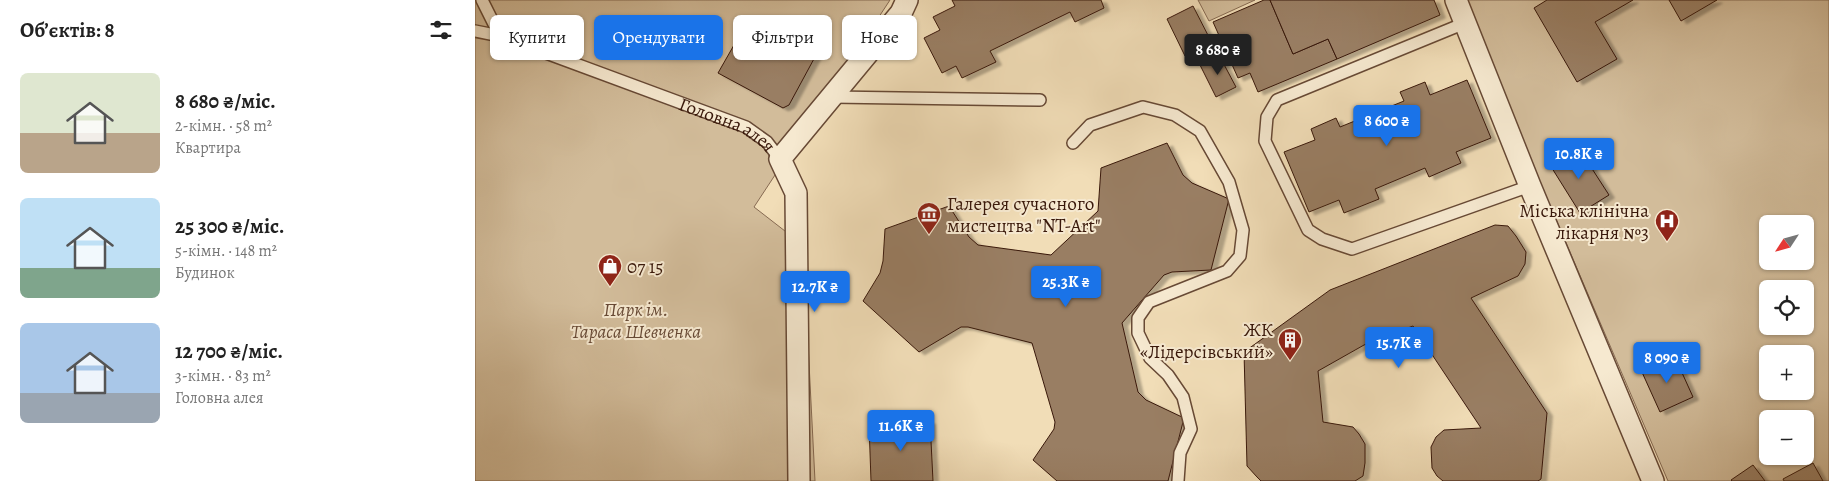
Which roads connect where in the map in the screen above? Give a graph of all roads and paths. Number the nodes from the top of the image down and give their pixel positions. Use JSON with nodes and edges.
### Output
{"nodes":[{"id":1,"x":481,"y":0,"type":"edge"},
{"id":2,"x":907,"y":0,"type":"edge"},
{"id":3,"x":1456,"y":0,"type":"edge"},
{"id":4,"x":490,"y":17,"type":"edge"},
{"id":5,"x":1465,"y":23,"type":"junction"},
{"id":6,"x":475,"y":31,"type":"edge"},
{"id":7,"x":490,"y":34,"type":"edge"},
{"id":8,"x":565,"y":60,"type":"edge"},
{"id":9,"x":832,"y":98,"type":"junction"},
{"id":10,"x":1040,"y":100,"type":"dead end"},
{"id":11,"x":1073,"y":143,"type":"dead end"},
{"id":12,"x":780,"y":159,"type":"junction"},
{"id":13,"x":1530,"y":186,"type":"junction"},
{"id":14,"x":799,"y":481,"type":"edge"},
{"id":15,"x":1178,"y":481,"type":"edge"},
{"id":16,"x":1653,"y":481,"type":"edge"}],
"edges":[{"from":1,"to":4,"type":"lane"},
{"from":2,"to":9,"type":"street"},
{"from":3,"to":5,"type":"street"},
{"from":5,"to":13,"type":"street"},
{"from":5,"to":13,"type":"lane"},
{"from":6,"to":7,"type":"lane","name":"Головна алея"},
{"from":8,"to":12,"type":"lane","name":"Головна алея"},
{"from":9,"to":10,"type":"lane"},
{"from":9,"to":12,"type":"street"},
{"from":11,"to":15,"type":"lane"},
{"from":12,"to":14,"type":"street","name":"Головна алея"},
{"from":13,"to":16,"type":"street"}]}
